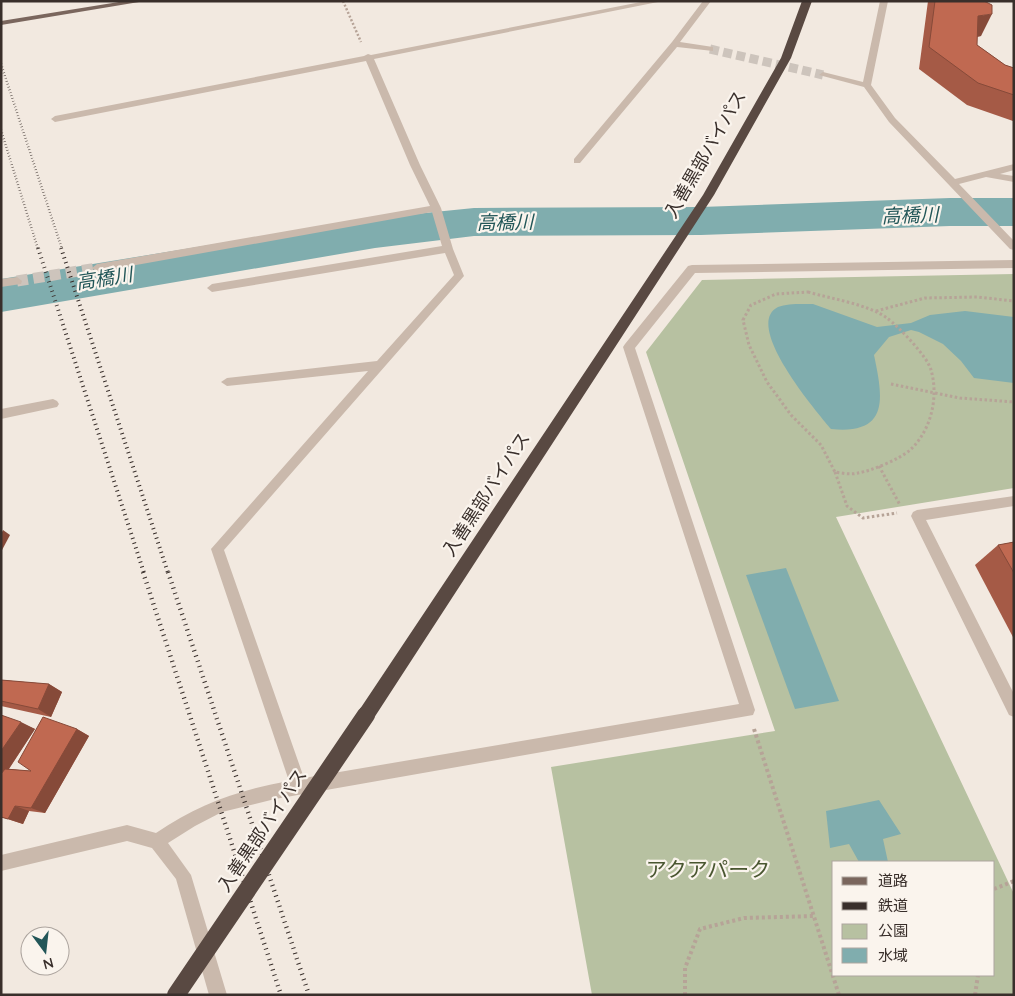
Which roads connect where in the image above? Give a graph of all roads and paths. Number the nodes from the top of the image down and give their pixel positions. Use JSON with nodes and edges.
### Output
{"nodes":[{"id":1,"x":141,"y":1,"type":"edge"},
{"id":2,"x":343,"y":1,"type":"edge"},
{"id":3,"x":659,"y":1,"type":"edge"},
{"id":4,"x":707,"y":1,"type":"edge"},
{"id":5,"x":807,"y":1,"type":"edge"},
{"id":6,"x":884,"y":1,"type":"edge"},
{"id":7,"x":1,"y":23,"type":"edge"},
{"id":8,"x":675,"y":44,"type":"junction"},
{"id":9,"x":710,"y":49,"type":"tunnel mouth"},
{"id":10,"x":368,"y":56,"type":"junction"},
{"id":11,"x":823,"y":75,"type":"tunnel mouth"},
{"id":12,"x":867,"y":85,"type":"junction"},
{"id":13,"x":55,"y":119,"type":"dead end"},
{"id":14,"x":578,"y":161,"type":"dead end"},
{"id":15,"x":1014,"y":167,"type":"edge"},
{"id":16,"x":986,"y":174,"type":"junction"},
{"id":17,"x":1014,"y":180,"type":"edge"},
{"id":18,"x":953,"y":182,"type":"junction"},
{"id":19,"x":436,"y":208,"type":"junction"},
{"id":20,"x":1014,"y":247,"type":"edge"},
{"id":21,"x":448,"y":249,"type":"junction"},
{"id":22,"x":1014,"y":264,"type":"edge"},
{"id":23,"x":98,"y":268,"type":"tunnel mouth"},
{"id":24,"x":17,"y":281,"type":"tunnel mouth"},
{"id":25,"x":1,"y":283,"type":"edge"},
{"id":26,"x":212,"y":288,"type":"dead end"},
{"id":27,"x":1014,"y":301,"type":"edge"},
{"id":28,"x":875,"y":311,"type":"junction"},
{"id":29,"x":380,"y":365,"type":"junction"},
{"id":30,"x":227,"y":382,"type":"dead end"},
{"id":31,"x":891,"y":384,"type":"dead end"},
{"id":32,"x":936,"y":392,"type":"junction"},
{"id":33,"x":1014,"y":402,"type":"edge"},
{"id":34,"x":53,"y":404,"type":"dead end"},
{"id":35,"x":1,"y":414,"type":"edge"},
{"id":36,"x":879,"y":466,"type":"junction"},
{"id":37,"x":835,"y":472,"type":"junction"},
{"id":38,"x":1014,"y":501,"type":"edge"},
{"id":39,"x":748,"y":710,"type":"junction"},
{"id":40,"x":1014,"y":710,"type":"edge"},
{"id":41,"x":299,"y":787,"type":"junction"},
{"id":42,"x":157,"y":841,"type":"junction"},
{"id":43,"x":1,"y":862,"type":"edge"},
{"id":44,"x":1014,"y":882,"type":"edge"},
{"id":45,"x":995,"y":889,"type":"edge"},
{"id":46,"x":814,"y":916,"type":"junction"},
{"id":47,"x":832,"y":971,"type":"edge"},
{"id":48,"x":834,"y":976,"type":"edge"},
{"id":49,"x":978,"y":976,"type":"edge"},
{"id":50,"x":176,"y":995,"type":"edge"},
{"id":51,"x":218,"y":995,"type":"edge"},
{"id":52,"x":685,"y":995,"type":"edge"},
{"id":53,"x":840,"y":995,"type":"edge"},
{"id":54,"x":975,"y":995,"type":"edge"}],
"edges":[{"from":1,"to":7,"type":"main road"},
{"from":2,"to":10,"type":"path"},
{"from":3,"to":10,"type":"street"},
{"from":4,"to":8,"type":"street"},
{"from":5,"to":50,"type":"highway","name":"入善黒部バイパス","bridge":true},
{"from":6,"to":12,"type":"street"},
{"from":8,"to":9,"type":"street"},
{"from":8,"to":14,"type":"street"},
{"from":10,"to":13,"type":"street"},
{"from":10,"to":19,"type":"street"},
{"from":11,"to":12,"type":"street"},
{"from":12,"to":18,"type":"street"},
{"from":15,"to":16,"type":"street"},
{"from":16,"to":17,"type":"street"},
{"from":16,"to":18,"type":"street"},
{"from":18,"to":20,"type":"street"},
{"from":19,"to":21,"type":"street"},
{"from":19,"to":23,"type":"street"},
{"from":21,"to":26,"type":"street"},
{"from":21,"to":29,"type":"street"},
{"from":22,"to":39,"type":"street"},
{"from":24,"to":25,"type":"street"},
{"from":27,"to":28,"type":"path"},
{"from":28,"to":32,"type":"path"},
{"from":28,"to":37,"type":"path"},
{"from":29,"to":30,"type":"street"},
{"from":29,"to":41,"type":"street"},
{"from":31,"to":32,"type":"path"},
{"from":32,"to":33,"type":"path"},
{"from":32,"to":36,"type":"path"},
{"from":34,"to":35,"type":"street"},
{"from":36,"to":37,"type":"path"},
{"from":36,"to":37,"type":"path"},
{"from":38,"to":40,"type":"street"},
{"from":39,"to":41,"type":"street"},
{"from":39,"to":46,"type":"path"},
{"from":41,"to":42,"type":"street"},
{"from":42,"to":43,"type":"street"},
{"from":42,"to":51,"type":"street"},
{"from":44,"to":45,"type":"path"},
{"from":46,"to":47,"type":"path"},
{"from":46,"to":52,"type":"path"},
{"from":48,"to":53,"type":"path"},
{"from":49,"to":54,"type":"path"}]}
